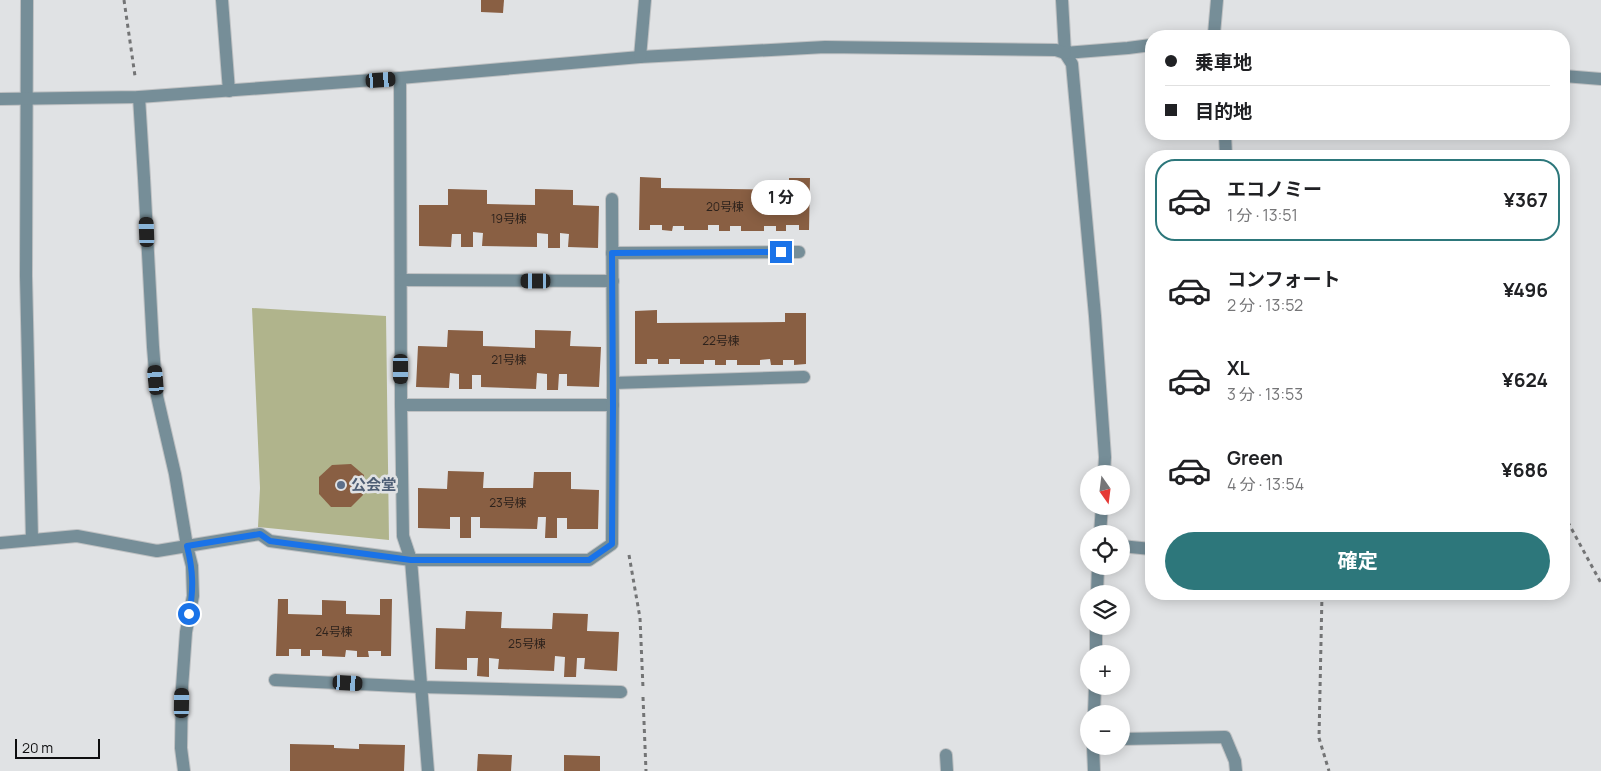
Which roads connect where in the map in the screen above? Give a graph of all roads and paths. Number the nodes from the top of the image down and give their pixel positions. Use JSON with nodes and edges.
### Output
{"nodes":[{"id":1,"x":27,"y":0,"type":"edge"},
{"id":2,"x":124,"y":0,"type":"edge"},
{"id":3,"x":222,"y":0,"type":"edge"},
{"id":4,"x":645,"y":0,"type":"edge"},
{"id":5,"x":1062,"y":0,"type":"edge"},
{"id":6,"x":1218,"y":1,"type":"edge"},
{"id":7,"x":1211,"y":30,"type":"edge"},
{"id":8,"x":1145,"y":46,"type":"edge"},
{"id":9,"x":1065,"y":52,"type":"junction"},
{"id":10,"x":640,"y":57,"type":"junction"},
{"id":11,"x":1570,"y":76,"type":"edge"},
{"id":12,"x":400,"y":78,"type":"junction"},
{"id":13,"x":1601,"y":79,"type":"edge"},
{"id":14,"x":229,"y":91,"type":"junction"},
{"id":15,"x":138,"y":98,"type":"junction"},
{"id":16,"x":0,"y":99,"type":"edge"},
{"id":17,"x":27,"y":100,"type":"junction"},
{"id":18,"x":612,"y":199,"type":"dead end"},
{"id":19,"x":799,"y":252,"type":"dead end"},
{"id":20,"x":612,"y":253,"type":"junction"},
{"id":21,"x":401,"y":280,"type":"junction"},
{"id":22,"x":613,"y":281,"type":"junction"},
{"id":23,"x":804,"y":376,"type":"dead end"},
{"id":24,"x":613,"y":383,"type":"junction"},
{"id":25,"x":401,"y":405,"type":"junction"},
{"id":26,"x":613,"y":405,"type":"junction"},
{"id":27,"x":1105,"y":465,"type":"edge"},
{"id":28,"x":1570,"y":526,"type":"edge"},
{"id":29,"x":32,"y":540,"type":"junction"},
{"id":30,"x":0,"y":543,"type":"edge"},
{"id":31,"x":187,"y":546,"type":"junction"},
{"id":32,"x":1130,"y":547,"type":"edge"},
{"id":33,"x":1145,"y":548,"type":"edge"},
{"id":34,"x":629,"y":553,"type":"dead end"},
{"id":35,"x":411,"y":560,"type":"junction"},
{"id":36,"x":1601,"y":583,"type":"edge"},
{"id":37,"x":1322,"y":600,"type":"edge"},
{"id":38,"x":275,"y":680,"type":"dead end"},
{"id":39,"x":421,"y":687,"type":"junction"},
{"id":40,"x":621,"y":692,"type":"dead end"},
{"id":41,"x":1130,"y":739,"type":"edge"},
{"id":42,"x":946,"y":755,"type":"dead end"},
{"id":43,"x":1093,"y":755,"type":"edge"},
{"id":44,"x":184,"y":771,"type":"edge"},
{"id":45,"x":428,"y":771,"type":"edge"},
{"id":46,"x":646,"y":771,"type":"edge"},
{"id":47,"x":947,"y":771,"type":"edge"},
{"id":48,"x":1094,"y":771,"type":"edge"},
{"id":49,"x":1236,"y":771,"type":"edge"},
{"id":50,"x":1330,"y":771,"type":"edge"}],
"edges":[{"from":1,"to":17,"type":"street"},
{"from":2,"to":15,"type":"path"},
{"from":3,"to":14,"type":"street"},
{"from":4,"to":10,"type":"street"},
{"from":5,"to":9,"type":"street"},
{"from":6,"to":7,"type":"street"},
{"from":8,"to":9,"type":"street"},
{"from":9,"to":10,"type":"street"},
{"from":9,"to":27,"type":"street"},
{"from":10,"to":12,"type":"street"},
{"from":11,"to":13,"type":"street"},
{"from":12,"to":14,"type":"street"},
{"from":12,"to":21,"type":"street"},
{"from":14,"to":15,"type":"street"},
{"from":15,"to":17,"type":"street"},
{"from":15,"to":31,"type":"street"},
{"from":16,"to":17,"type":"street"},
{"from":17,"to":29,"type":"street"},
{"from":18,"to":20,"type":"street"},
{"from":19,"to":20,"type":"street"},
{"from":20,"to":22,"type":"street"},
{"from":21,"to":22,"type":"street"},
{"from":21,"to":25,"type":"street"},
{"from":22,"to":24,"type":"street"},
{"from":23,"to":24,"type":"street"},
{"from":24,"to":26,"type":"street"},
{"from":25,"to":26,"type":"street"},
{"from":25,"to":35,"type":"street"},
{"from":26,"to":35,"type":"street"},
{"from":28,"to":36,"type":"path"},
{"from":29,"to":30,"type":"street"},
{"from":29,"to":31,"type":"street"},
{"from":31,"to":35,"type":"street"},
{"from":31,"to":44,"type":"street"},
{"from":32,"to":33,"type":"street"},
{"from":34,"to":46,"type":"path"},
{"from":35,"to":39,"type":"street"},
{"from":37,"to":50,"type":"path"},
{"from":38,"to":39,"type":"street"},
{"from":39,"to":40,"type":"street"},
{"from":39,"to":45,"type":"street"},
{"from":41,"to":49,"type":"street"},
{"from":42,"to":47,"type":"street"},
{"from":43,"to":48,"type":"street"}]}
